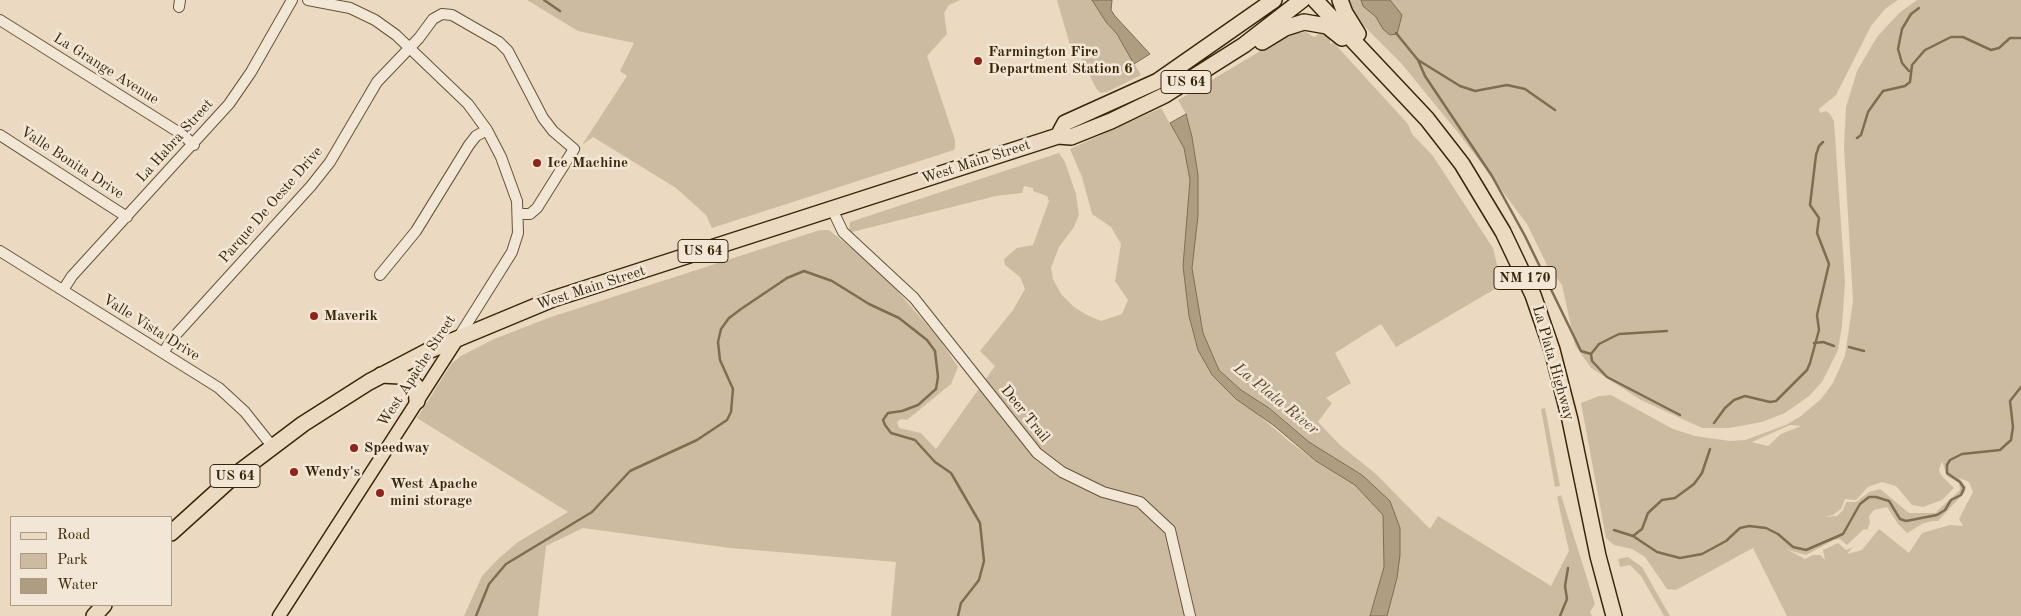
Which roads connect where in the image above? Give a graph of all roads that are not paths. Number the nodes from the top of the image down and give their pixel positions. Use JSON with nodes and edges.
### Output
{"nodes":[{"id":1,"x":292,"y":0,"type":"edge"},
{"id":2,"x":308,"y":0,"type":"edge"},
{"id":3,"x":1274,"y":0,"type":"edge"},
{"id":4,"x":1283,"y":0,"type":"edge"},
{"id":5,"x":1302,"y":0,"type":"edge"},
{"id":6,"x":1315,"y":0,"type":"edge"},
{"id":7,"x":1340,"y":0,"type":"edge"},
{"id":8,"x":0,"y":20,"type":"edge"},
{"id":9,"x":1246,"y":22,"type":"junction"},
{"id":10,"x":411,"y":48,"type":"junction"},
{"id":11,"x":1389,"y":77,"type":"junction"},
{"id":12,"x":1185,"y":82,"type":"junction"},
{"id":13,"x":487,"y":130,"type":"junction"},
{"id":14,"x":0,"y":135,"type":"edge"},
{"id":15,"x":1058,"y":136,"type":"junction"},
{"id":16,"x":194,"y":145,"type":"junction"},
{"id":17,"x":832,"y":209,"type":"junction"},
{"id":18,"x":519,"y":214,"type":"junction"},
{"id":19,"x":127,"y":216,"type":"junction"},
{"id":20,"x":0,"y":251,"type":"edge"},
{"id":21,"x":380,"y":275,"type":"dead end"},
{"id":22,"x":63,"y":290,"type":"junction"},
{"id":23,"x":458,"y":338,"type":"junction"},
{"id":24,"x":163,"y":353,"type":"junction"},
{"id":25,"x":381,"y":375,"type":"junction"},
{"id":26,"x":417,"y":401,"type":"junction"},
{"id":27,"x":272,"y":446,"type":"junction"},
{"id":28,"x":172,"y":532,"type":"edge"},
{"id":29,"x":103,"y":606,"type":"edge"},
{"id":30,"x":94,"y":616,"type":"edge"},
{"id":31,"x":279,"y":616,"type":"edge"},
{"id":32,"x":1190,"y":616,"type":"edge"},
{"id":33,"x":1614,"y":616,"type":"edge"}],
"edges":[{"from":1,"to":16,"type":"street","name":"La Habra Street"},
{"from":2,"to":10,"type":"street"},
{"from":3,"to":9,"type":"highway","name":"West Main Street","number":"US 64"},
{"from":4,"to":9,"type":"highway"},
{"from":5,"to":12,"type":"highway","name":"West Main Street","number":"US 64"},
{"from":6,"to":11,"type":"highway","name":"La Plata Highway","number":"NM 170"},
{"from":7,"to":11,"type":"highway"},
{"from":8,"to":16,"type":"street","name":"La Grange Avenue"},
{"from":9,"to":15,"type":"highway","name":"West Main Street","number":"US 64"},
{"from":10,"to":13,"type":"street"},
{"from":10,"to":18,"type":"street"},
{"from":10,"to":24,"type":"street","name":"Parque De Oeste Drive"},
{"from":11,"to":12,"type":"highway"},
{"from":11,"to":33,"type":"highway","name":"La Plata Highway","number":"NM 170"},
{"from":12,"to":15,"type":"highway","name":"West Main Street","number":"US 64"},
{"from":13,"to":18,"type":"street"},
{"from":13,"to":21,"type":"street"},
{"from":14,"to":19,"type":"street","name":"Valle Bonita Drive"},
{"from":15,"to":17,"type":"highway","name":"West Main Street","number":"US 64"},
{"from":16,"to":19,"type":"street","name":"La Habra Street"},
{"from":17,"to":23,"type":"highway","name":"West Main Street","number":"US 64"},
{"from":17,"to":32,"type":"street","name":"Deer Trail"},
{"from":18,"to":23,"type":"street","name":"West Apache Street"},
{"from":19,"to":22,"type":"street","name":"La Habra Street"},
{"from":20,"to":22,"type":"street","name":"Valle Vista Drive"},
{"from":22,"to":24,"type":"street","name":"Valle Vista Drive"},
{"from":23,"to":25,"type":"highway","name":"West Main Street","number":"US 64"},
{"from":23,"to":26,"type":"main road","name":"West Apache Street"},
{"from":24,"to":27,"type":"street","name":"Valle Vista Drive"},
{"from":25,"to":26,"type":"highway"},
{"from":25,"to":27,"type":"highway","name":"West Main Street","number":"US 64"},
{"from":26,"to":31,"type":"main road","name":"West Apache Street"},
{"from":27,"to":28,"type":"highway","name":"West Main Street","number":"US 64"},
{"from":29,"to":30,"type":"highway"}]}
